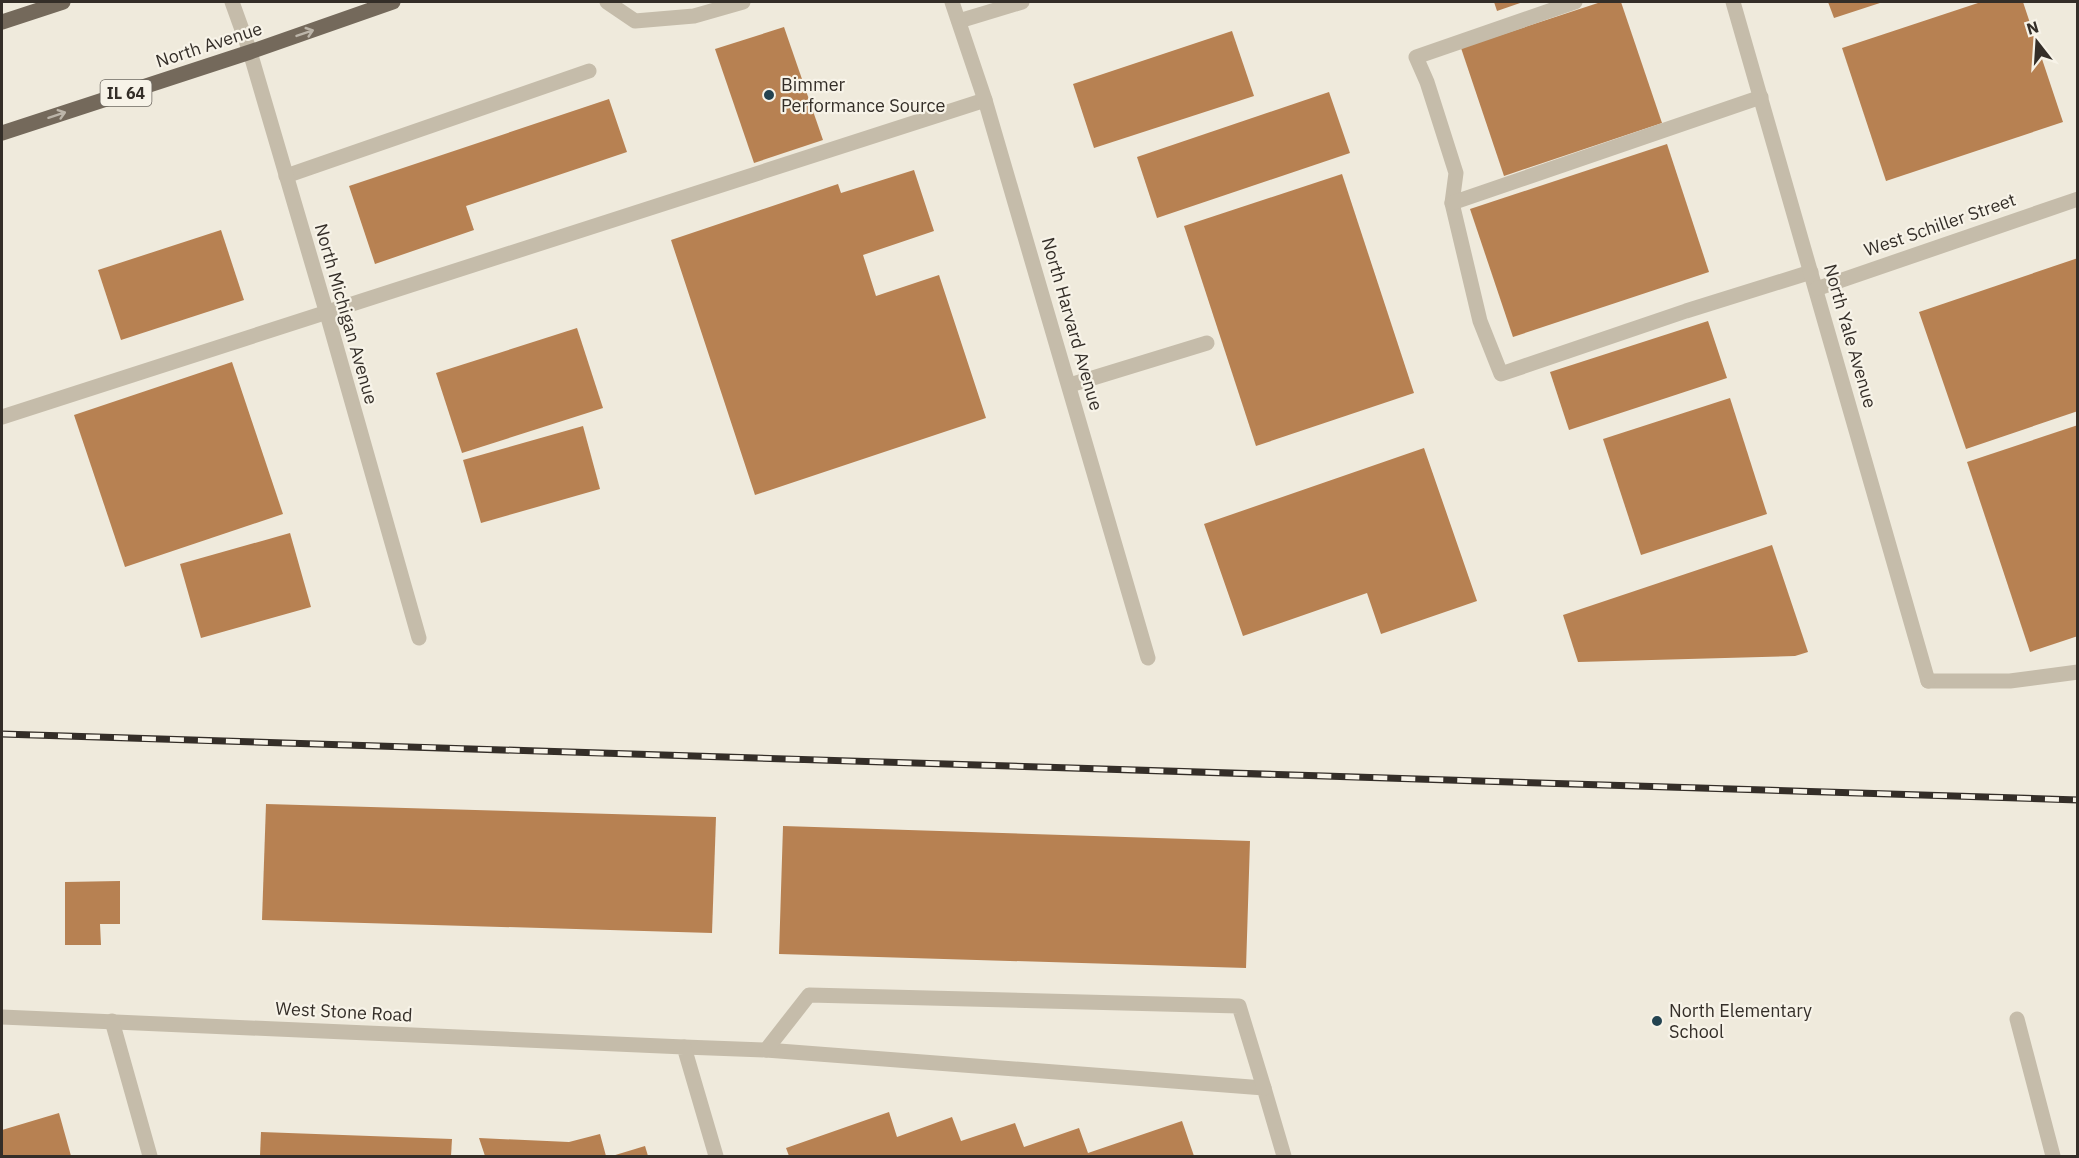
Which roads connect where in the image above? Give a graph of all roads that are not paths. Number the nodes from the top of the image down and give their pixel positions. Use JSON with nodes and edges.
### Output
{"nodes":[{"id":1,"x":63,"y":2,"type":"edge"},
{"id":2,"x":232,"y":2,"type":"edge"},
{"id":3,"x":393,"y":2,"type":"edge"},
{"id":4,"x":607,"y":2,"type":"edge"},
{"id":5,"x":743,"y":2,"type":"edge"},
{"id":6,"x":952,"y":2,"type":"edge"},
{"id":7,"x":1022,"y":2,"type":"edge"},
{"id":8,"x":1575,"y":2,"type":"edge"},
{"id":9,"x":1733,"y":2,"type":"edge"},
{"id":10,"x":959,"y":21,"type":"junction"},
{"id":11,"x":2,"y":22,"type":"edge"},
{"id":12,"x":250,"y":52,"type":"junction"},
{"id":13,"x":589,"y":70,"type":"dead end"},
{"id":14,"x":1761,"y":97,"type":"junction"},
{"id":15,"x":986,"y":100,"type":"junction"},
{"id":16,"x":2,"y":133,"type":"edge"},
{"id":17,"x":286,"y":176,"type":"junction"},
{"id":18,"x":2078,"y":199,"type":"edge"},
{"id":19,"x":1452,"y":203,"type":"junction"},
{"id":20,"x":1811,"y":272,"type":"junction"},
{"id":21,"x":1816,"y":288,"type":"junction"},
{"id":22,"x":327,"y":314,"type":"junction"},
{"id":23,"x":1207,"y":343,"type":"dead end"},
{"id":24,"x":1070,"y":385,"type":"junction"},
{"id":25,"x":2,"y":417,"type":"edge"},
{"id":26,"x":419,"y":638,"type":"dead end"},
{"id":27,"x":1148,"y":658,"type":"dead end"},
{"id":28,"x":2078,"y":672,"type":"edge"},
{"id":29,"x":2,"y":1017,"type":"edge"},
{"id":30,"x":2018,"y":1020,"type":"dead end"},
{"id":31,"x":112,"y":1021,"type":"junction"},
{"id":32,"x":684,"y":1047,"type":"junction"},
{"id":33,"x":766,"y":1050,"type":"junction"},
{"id":34,"x":1264,"y":1088,"type":"junction"},
{"id":35,"x":150,"y":1156,"type":"edge"},
{"id":36,"x":716,"y":1156,"type":"edge"},
{"id":37,"x":1284,"y":1156,"type":"edge"},
{"id":38,"x":2053,"y":1156,"type":"edge"}],
"edges":[{"from":1,"to":11,"type":"main road"},
{"from":2,"to":12,"type":"street","name":"North Michigan Avenue"},
{"from":12,"to":3,"type":"main road","name":"North Avenue","number":"IL 64","one_way":true},
{"from":4,"to":5,"type":"street"},
{"from":6,"to":10,"type":"street","name":"North Harvard Avenue"},
{"from":7,"to":10,"type":"street"},
{"from":8,"to":19,"type":"street"},
{"from":9,"to":14,"type":"street","name":"North Yale Avenue"},
{"from":10,"to":15,"type":"street","name":"North Harvard Avenue"},
{"from":16,"to":12,"type":"main road","name":"North Avenue","number":"IL 64","one_way":true},
{"from":12,"to":17,"type":"street","name":"North Michigan Avenue"},
{"from":13,"to":17,"type":"street"},
{"from":14,"to":19,"type":"street"},
{"from":14,"to":20,"type":"street","name":"North Yale Avenue"},
{"from":15,"to":22,"type":"street"},
{"from":15,"to":24,"type":"street","name":"North Harvard Avenue"},
{"from":17,"to":22,"type":"street","name":"North Michigan Avenue"},
{"from":18,"to":21,"type":"street","name":"West Schiller Street"},
{"from":19,"to":20,"type":"street"},
{"from":20,"to":21,"type":"street","name":"North Yale Avenue"},
{"from":21,"to":28,"type":"street","name":"North Yale Avenue"},
{"from":22,"to":25,"type":"street"},
{"from":22,"to":26,"type":"street","name":"North Michigan Avenue"},
{"from":23,"to":24,"type":"street"},
{"from":24,"to":27,"type":"street","name":"North Harvard Avenue"},
{"from":29,"to":31,"type":"street","name":"West Stone Road"},
{"from":30,"to":38,"type":"street"},
{"from":31,"to":32,"type":"street","name":"West Stone Road"},
{"from":31,"to":35,"type":"street"},
{"from":32,"to":33,"type":"street","name":"West Stone Road"},
{"from":32,"to":36,"type":"street"},
{"from":33,"to":34,"type":"street","name":"West Stone Road"},
{"from":33,"to":34,"type":"street"},
{"from":34,"to":37,"type":"street"}]}
